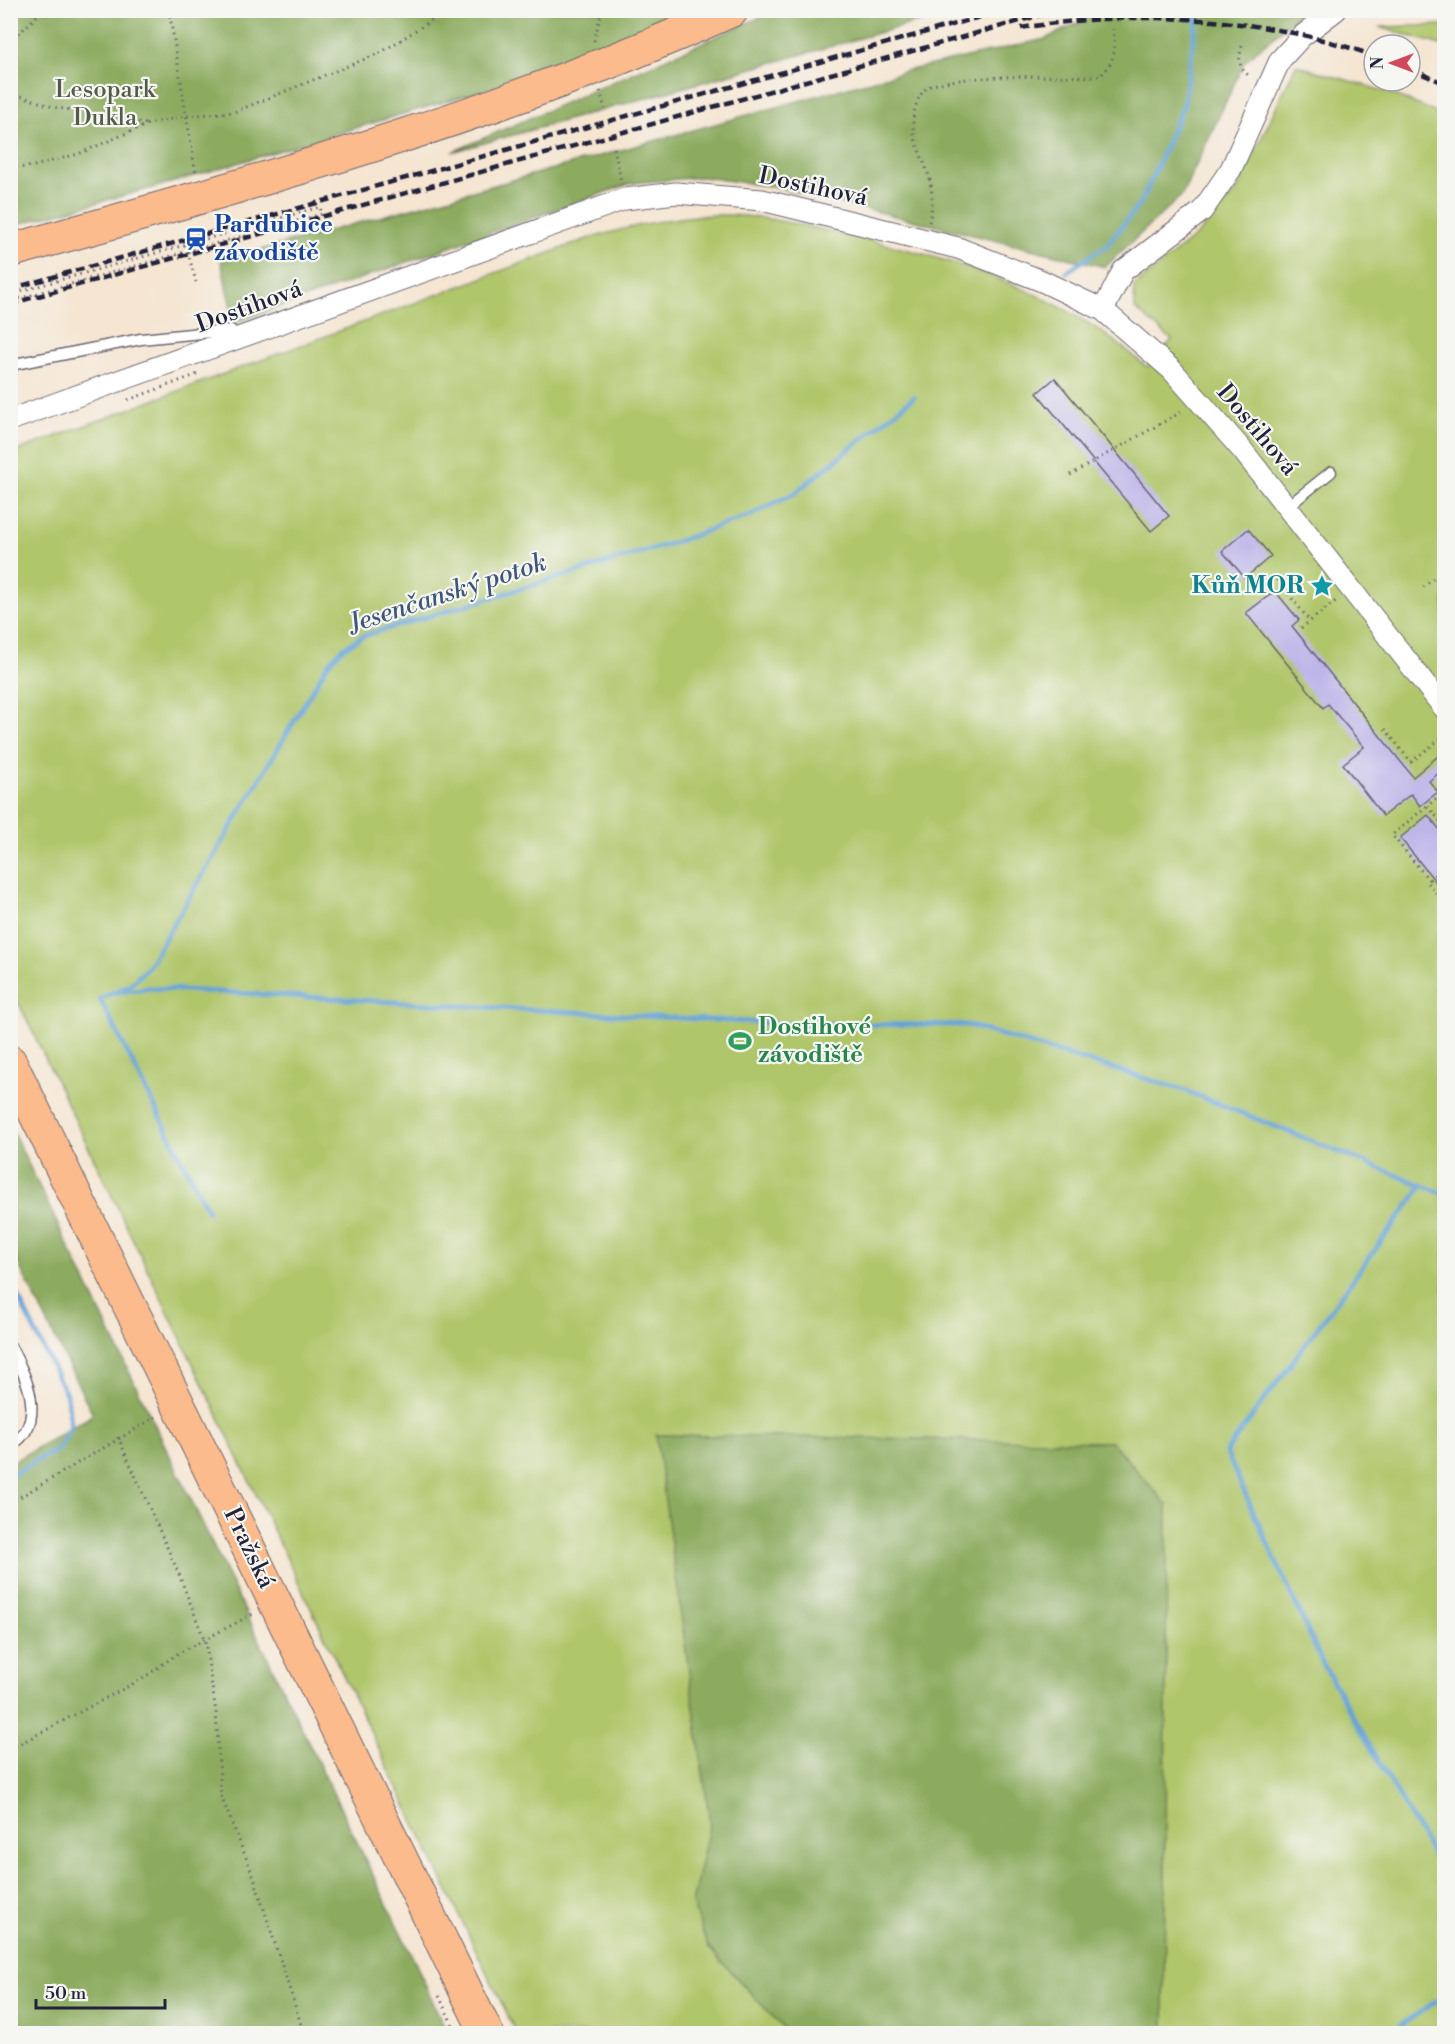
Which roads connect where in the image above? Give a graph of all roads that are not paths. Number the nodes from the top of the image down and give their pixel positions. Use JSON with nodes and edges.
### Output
{"nodes":[{"id":1,"x":732,"y":10,"type":"edge"},
{"id":2,"x":1336,"y":10,"type":"edge"},
{"id":3,"x":10,"y":251,"type":"edge"},
{"id":4,"x":1103,"y":310,"type":"junction"},
{"id":5,"x":231,"y":330,"type":"dead end"},
{"id":6,"x":10,"y":365,"type":"edge"},
{"id":7,"x":10,"y":420,"type":"edge"},
{"id":8,"x":1331,"y":472,"type":"dead end"},
{"id":9,"x":1287,"y":507,"type":"junction"},
{"id":10,"x":1444,"y":708,"type":"edge"},
{"id":11,"x":10,"y":1062,"type":"edge"},
{"id":12,"x":10,"y":1346,"type":"edge"},
{"id":13,"x":10,"y":1446,"type":"edge"},
{"id":14,"x":487,"y":2034,"type":"edge"}],
"edges":[{"from":1,"to":3,"type":"main road"},
{"from":2,"to":4,"type":"street"},
{"from":4,"to":7,"type":"street","name":"Dostihová"},
{"from":4,"to":9,"type":"street","name":"Dostihová"},
{"from":5,"to":6,"type":"lane"},
{"from":8,"to":9,"type":"lane"},
{"from":9,"to":10,"type":"street","name":"Dostihová"},
{"from":11,"to":14,"type":"main road","name":"Pražská"},
{"from":12,"to":13,"type":"lane"}]}
